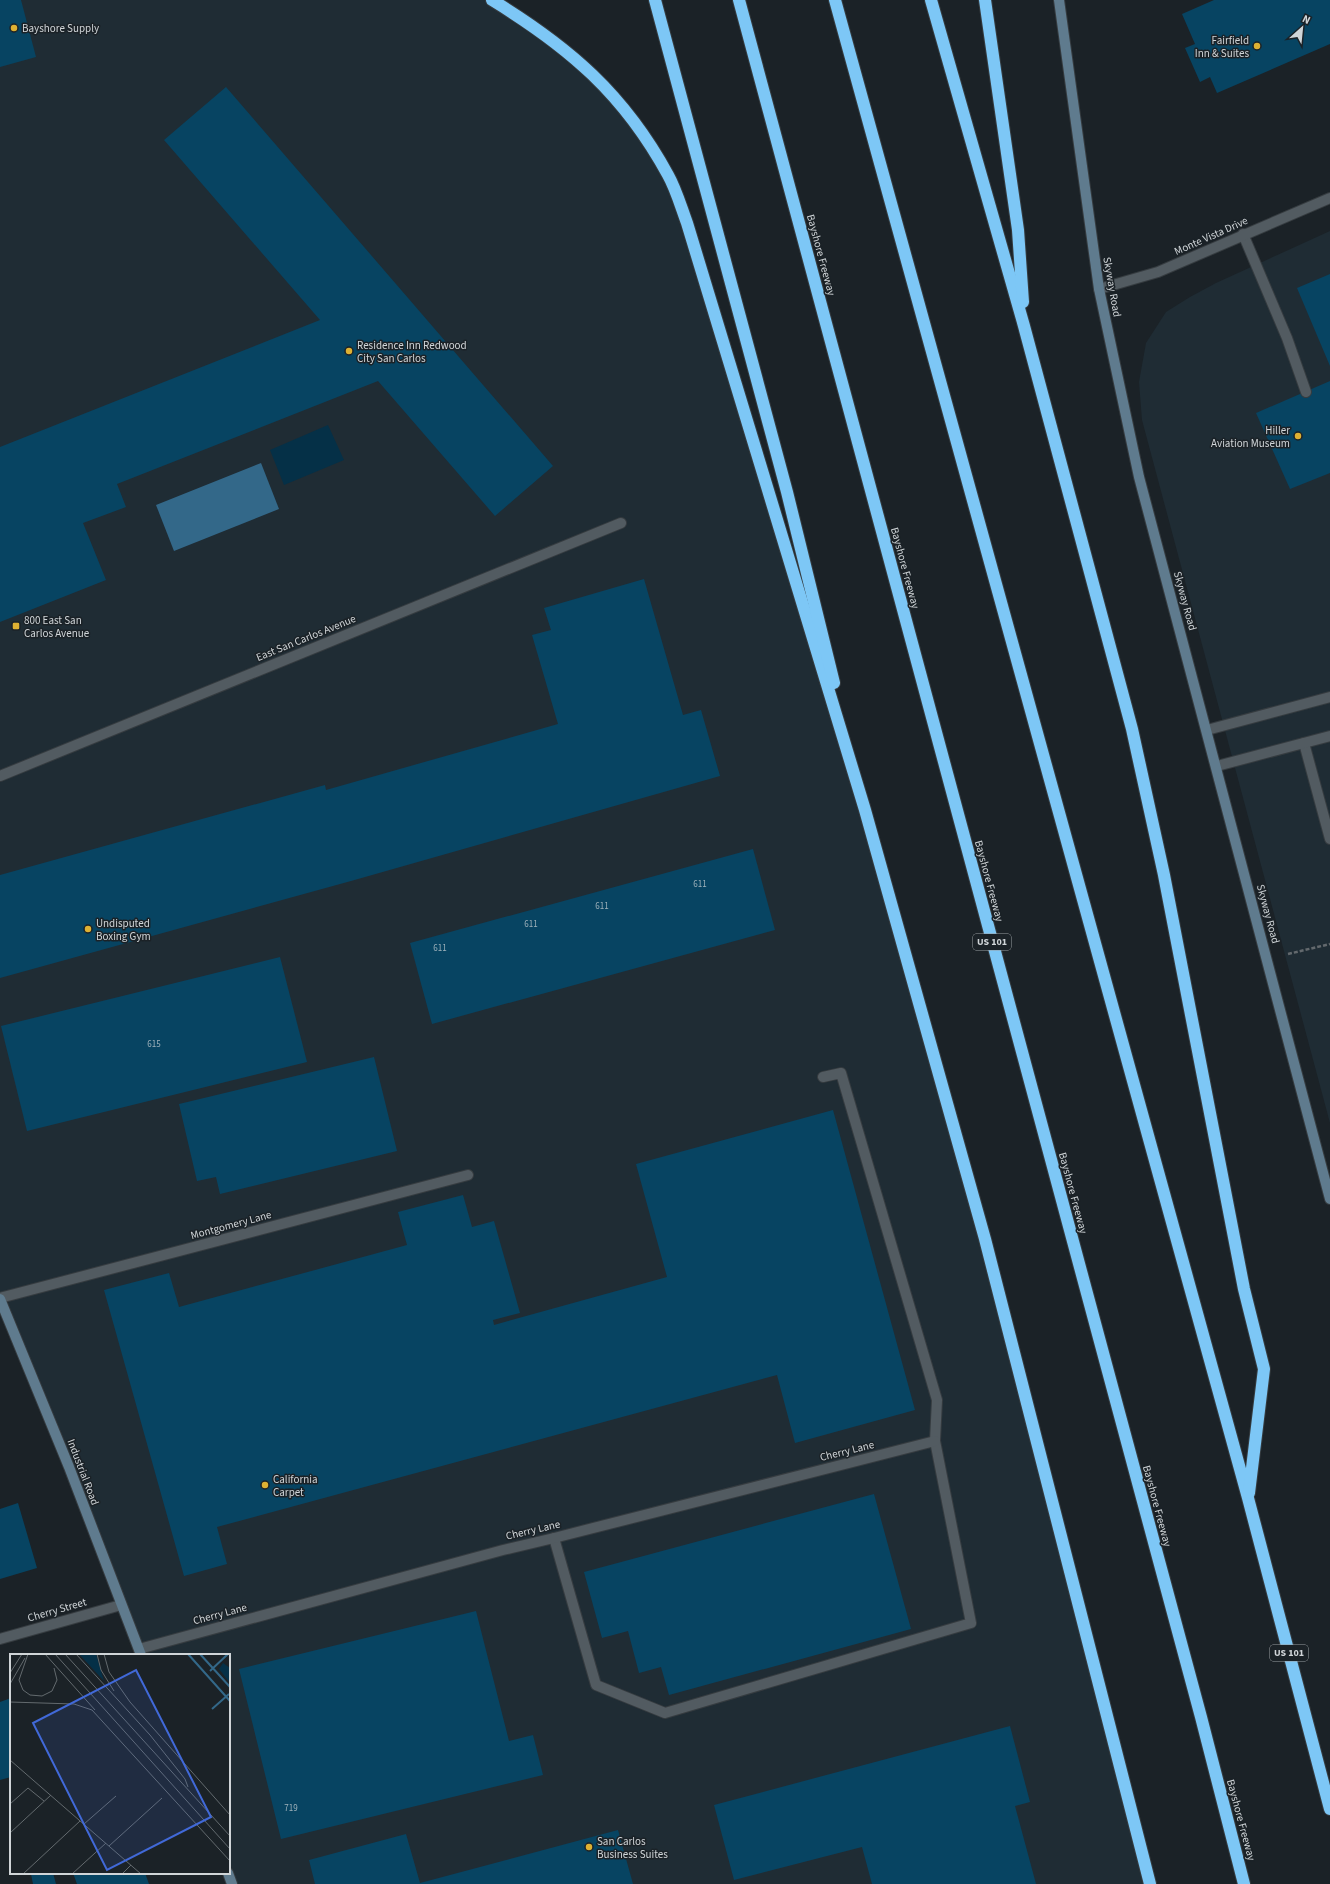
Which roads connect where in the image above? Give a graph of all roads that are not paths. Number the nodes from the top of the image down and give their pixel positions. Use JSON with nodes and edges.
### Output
{"nodes":[{"id":1,"x":492,"y":0,"type":"edge"},
{"id":2,"x":655,"y":0,"type":"edge"},
{"id":3,"x":739,"y":0,"type":"edge"},
{"id":4,"x":835,"y":0,"type":"edge"},
{"id":5,"x":931,"y":0,"type":"edge"},
{"id":6,"x":984,"y":0,"type":"edge"},
{"id":7,"x":1060,"y":0,"type":"edge"},
{"id":8,"x":1330,"y":198,"type":"edge"},
{"id":9,"x":1243,"y":234,"type":"junction"},
{"id":10,"x":1099,"y":289,"type":"junction"},
{"id":11,"x":1024,"y":326,"type":"junction"},
{"id":12,"x":1306,"y":392,"type":"dead end"},
{"id":13,"x":621,"y":523,"type":"dead end"},
{"id":14,"x":1330,"y":698,"type":"edge"},
{"id":15,"x":1207,"y":730,"type":"junction"},
{"id":16,"x":1330,"y":736,"type":"edge"},
{"id":17,"x":1304,"y":743,"type":"junction"},
{"id":18,"x":1217,"y":766,"type":"junction"},
{"id":19,"x":0,"y":776,"type":"edge"},
{"id":20,"x":865,"y":810,"type":"junction"},
{"id":21,"x":1330,"y":839,"type":"edge"},
{"id":22,"x":823,"y":1077,"type":"dead end"},
{"id":23,"x":1327,"y":1174,"type":"edge"},
{"id":24,"x":468,"y":1175,"type":"dead end"},
{"id":25,"x":1330,"y":1199,"type":"edge"},
{"id":26,"x":0,"y":1298,"type":"edge"},
{"id":27,"x":935,"y":1441,"type":"junction"},
{"id":28,"x":1248,"y":1498,"type":"junction"},
{"id":29,"x":554,"y":1538,"type":"junction"},
{"id":30,"x":121,"y":1605,"type":"junction"},
{"id":31,"x":0,"y":1639,"type":"edge"},
{"id":32,"x":140,"y":1652,"type":"edge"},
{"id":33,"x":1330,"y":1809,"type":"edge"},
{"id":34,"x":228,"y":1874,"type":"edge"},
{"id":35,"x":232,"y":1884,"type":"edge"},
{"id":36,"x":1150,"y":1884,"type":"edge"},
{"id":37,"x":1244,"y":1884,"type":"edge"}],
"edges":[{"from":1,"to":20,"type":"highway"},
{"from":2,"to":20,"type":"highway"},
{"from":3,"to":37,"type":"highway","name":"Bayshore Freeway","number":"US 101"},
{"from":4,"to":28,"type":"highway","number":"US 101"},
{"from":5,"to":11,"type":"highway"},
{"from":6,"to":11,"type":"highway"},
{"from":7,"to":10,"type":"street","name":"Skyway Road"},
{"from":8,"to":9,"type":"street","name":"Monte Vista Drive"},
{"from":9,"to":10,"type":"street","name":"Monte Vista Drive"},
{"from":9,"to":12,"type":"street"},
{"from":10,"to":15,"type":"street","name":"Skyway Road"},
{"from":11,"to":28,"type":"highway"},
{"from":13,"to":19,"type":"street","name":"East San Carlos Avenue"},
{"from":14,"to":15,"type":"street"},
{"from":15,"to":18,"type":"street","name":"Skyway Road"},
{"from":16,"to":17,"type":"street"},
{"from":17,"to":18,"type":"street"},
{"from":17,"to":21,"type":"street"},
{"from":18,"to":23,"type":"street","name":"Skyway Road"},
{"from":20,"to":36,"type":"highway"},
{"from":22,"to":27,"type":"street"},
{"from":23,"to":25,"type":"street","name":"Skyway Road"},
{"from":24,"to":26,"type":"street","name":"Montgomery Lane"},
{"from":26,"to":30,"type":"street","name":"Industrial Road"},
{"from":27,"to":29,"type":"street","name":"Cherry Lane"},
{"from":27,"to":29,"type":"street"},
{"from":28,"to":33,"type":"highway","number":"US 101"},
{"from":29,"to":32,"type":"street","name":"Cherry Lane"},
{"from":30,"to":31,"type":"street","name":"Cherry Street"},
{"from":30,"to":32,"type":"street","name":"Industrial Road"},
{"from":34,"to":35,"type":"street"}]}
